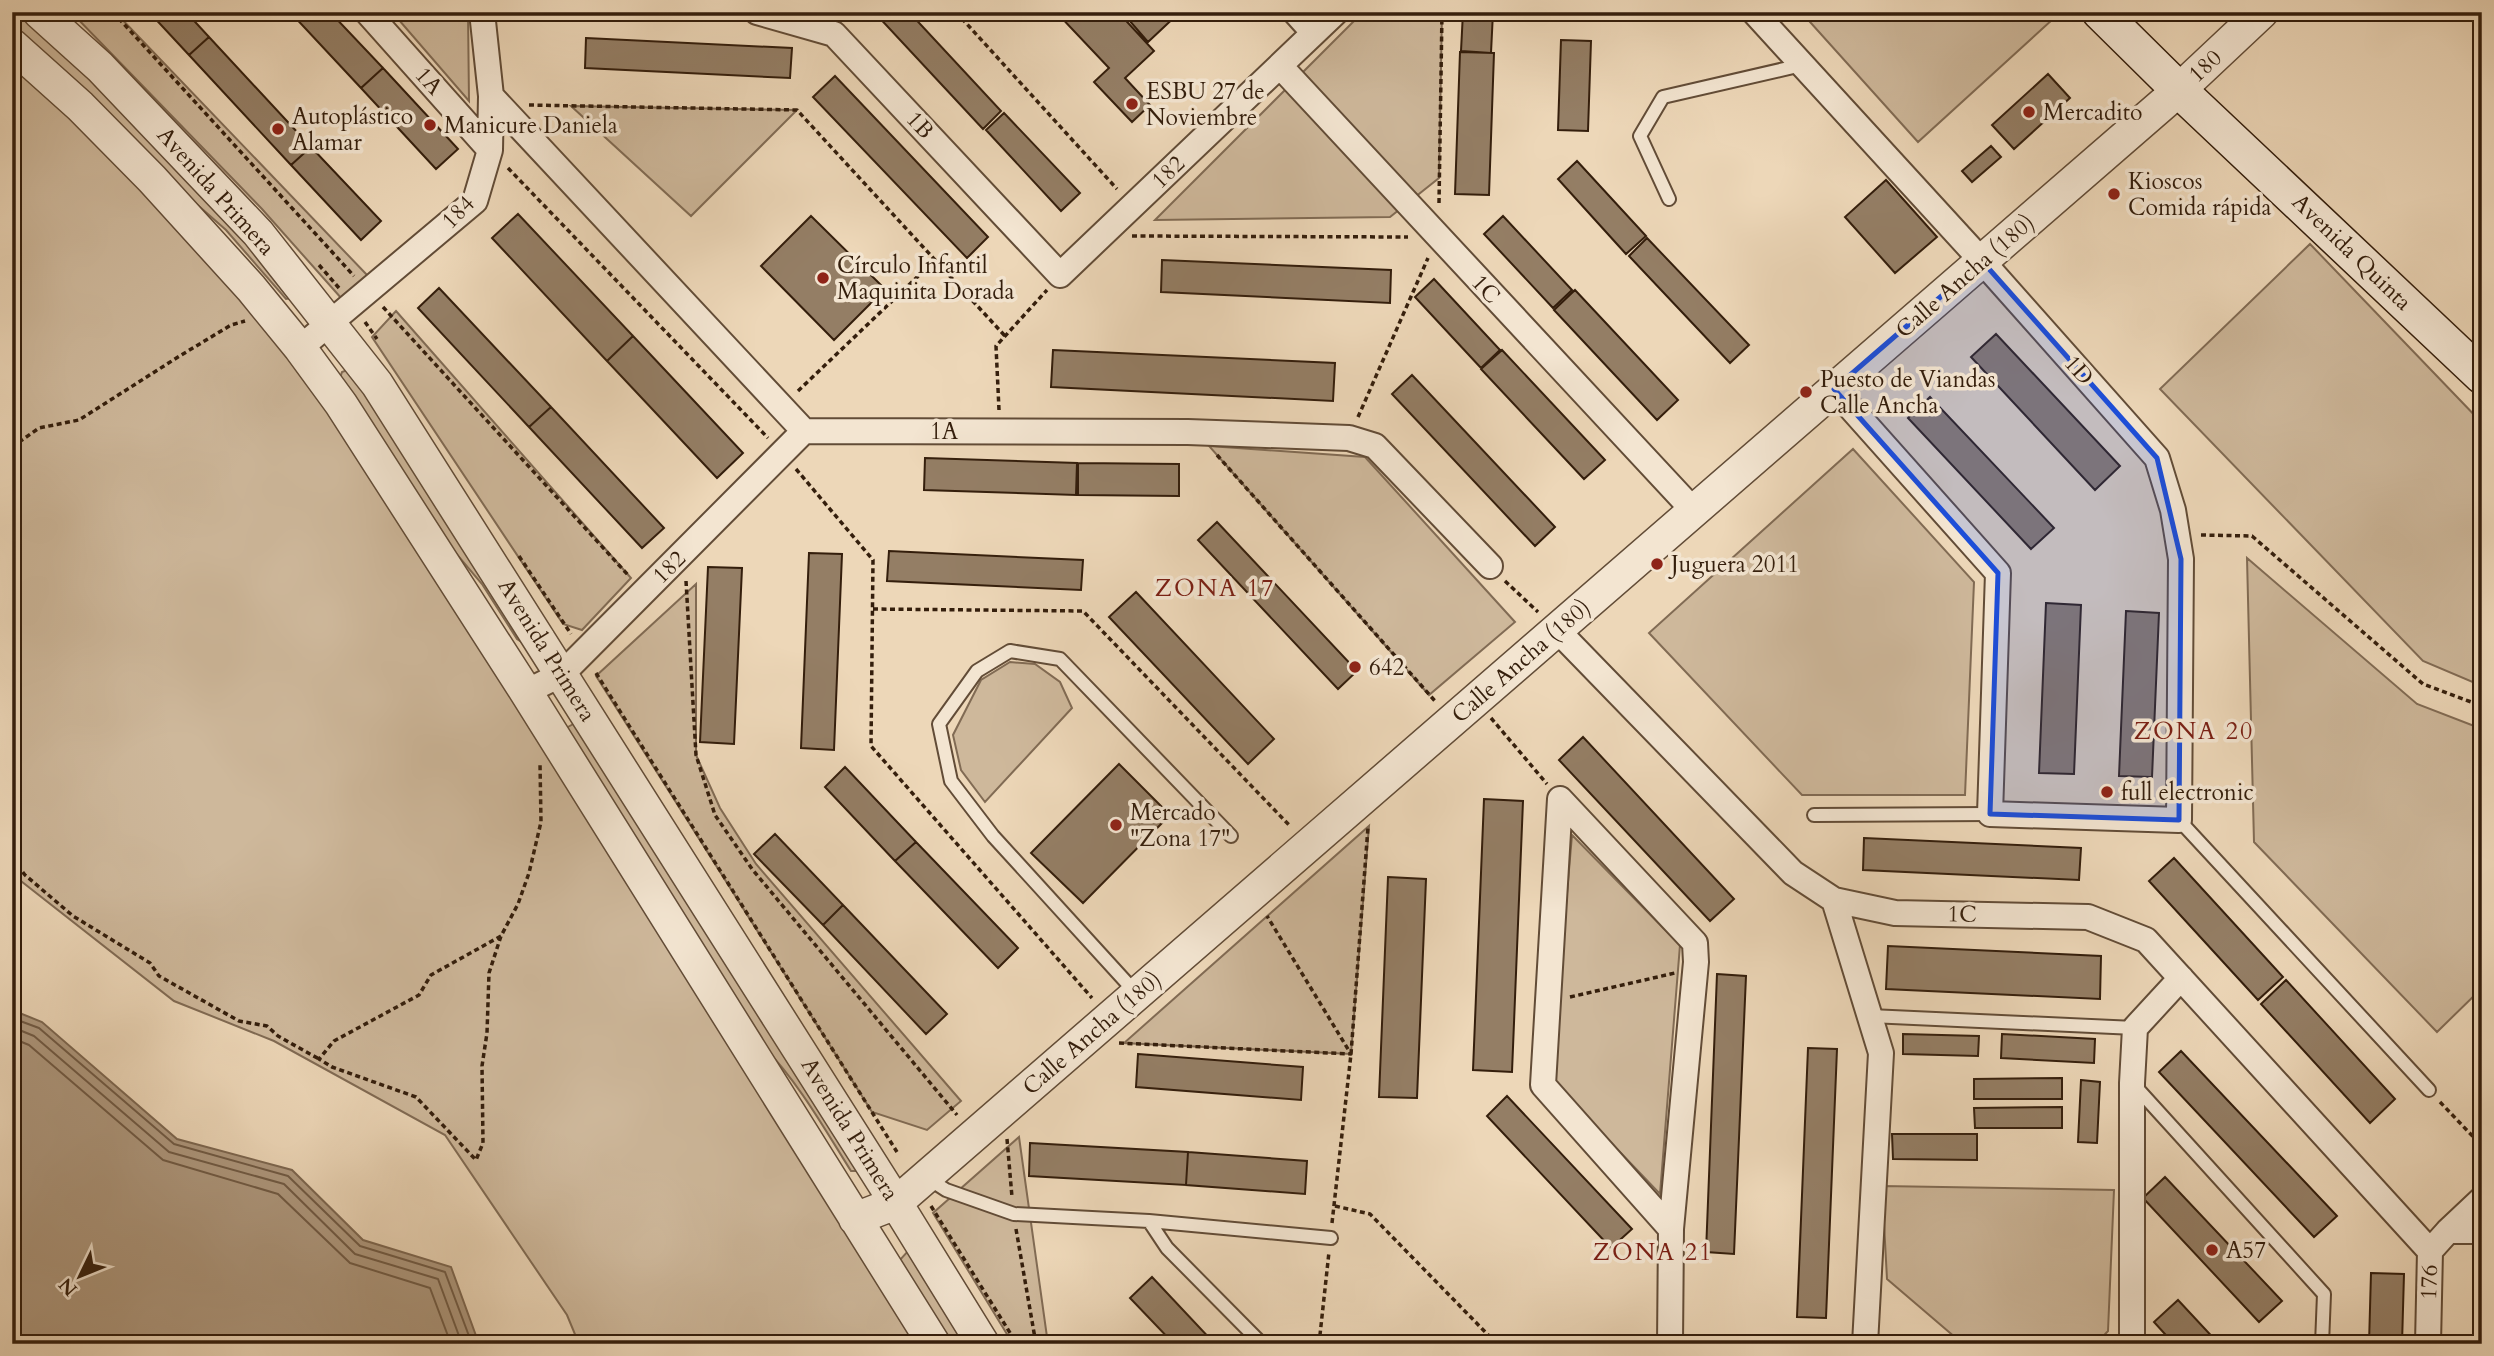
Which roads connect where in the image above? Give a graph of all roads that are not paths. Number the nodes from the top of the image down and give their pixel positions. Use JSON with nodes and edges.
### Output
{"nodes":[{"id":1,"x":39,"y":12,"type":"edge"},
{"id":2,"x":367,"y":12,"type":"edge"},
{"id":3,"x":482,"y":12,"type":"edge"},
{"id":4,"x":757,"y":12,"type":"edge"},
{"id":5,"x":1295,"y":12,"type":"edge"},
{"id":6,"x":1336,"y":12,"type":"edge"},
{"id":7,"x":1754,"y":12,"type":"edge"},
{"id":8,"x":2100,"y":12,"type":"edge"},
{"id":9,"x":2262,"y":12,"type":"edge"},
{"id":10,"x":1314,"y":33,"type":"junction"},
{"id":11,"x":12,"y":45,"type":"edge"},
{"id":12,"x":1802,"y":65,"type":"junction"},
{"id":13,"x":1280,"y":66,"type":"junction"},
{"id":14,"x":2179,"y":90,"type":"junction"},
{"id":15,"x":496,"y":100,"type":"junction"},
{"id":16,"x":490,"y":149,"type":"junction"},
{"id":17,"x":1669,"y":199,"type":"dead end"},
{"id":18,"x":1982,"y":261,"type":"junction"},
{"id":19,"x":1060,"y":275,"type":"joint"},
{"id":20,"x":331,"y":324,"type":"junction"},
{"id":21,"x":300,"y":348,"type":"junction"},
{"id":22,"x":2482,"y":376,"type":"edge"},
{"id":23,"x":1834,"y":389,"type":"junction"},
{"id":24,"x":804,"y":431,"type":"junction"},
{"id":25,"x":1693,"y":511,"type":"junction"},
{"id":26,"x":1490,"y":566,"type":"road end"},
{"id":27,"x":1557,"y":630,"type":"junction"},
{"id":28,"x":562,"y":674,"type":"junction"},
{"id":29,"x":526,"y":692,"type":"junction"},
{"id":30,"x":1990,"y":814,"type":"junction"},
{"id":31,"x":1814,"y":815,"type":"dead end"},
{"id":32,"x":2179,"y":820,"type":"junction"},
{"id":33,"x":1231,"y":836,"type":"dead end"},
{"id":34,"x":1834,"y":900,"type":"junction"},
{"id":35,"x":2181,"y":978,"type":"junction"},
{"id":36,"x":1137,"y":994,"type":"junction"},
{"id":37,"x":1870,"y":1016,"type":"junction"},
{"id":38,"x":2135,"y":1028,"type":"junction"},
{"id":39,"x":2132,"y":1083,"type":"junction"},
{"id":40,"x":2429,"y":1090,"type":"road end"},
{"id":41,"x":926,"y":1177,"type":"junction"},
{"id":42,"x":2482,"y":1199,"type":"edge"},
{"id":43,"x":897,"y":1203,"type":"junction"},
{"id":44,"x":855,"y":1219,"type":"junction"},
{"id":45,"x":1149,"y":1221,"type":"junction"},
{"id":46,"x":1671,"y":1229,"type":"junction"},
{"id":47,"x":2448,"y":1231,"type":"junction"},
{"id":48,"x":2482,"y":1231,"type":"edge"},
{"id":49,"x":1331,"y":1238,"type":"road end"},
{"id":50,"x":2430,"y":1251,"type":"junction"},
{"id":51,"x":934,"y":1344,"type":"edge"},
{"id":52,"x":983,"y":1344,"type":"edge"},
{"id":53,"x":1262,"y":1344,"type":"edge"},
{"id":54,"x":1670,"y":1344,"type":"edge"},
{"id":55,"x":1865,"y":1344,"type":"edge"},
{"id":56,"x":2132,"y":1344,"type":"edge"},
{"id":57,"x":2322,"y":1344,"type":"edge"},
{"id":58,"x":2427,"y":1344,"type":"edge"}],
"edges":[{"from":1,"to":20,"type":"street","name":"Avenida Primera"},
{"from":2,"to":16,"type":"street","name":"1A"},
{"from":3,"to":15,"type":"street","name":"184"},
{"from":4,"to":19,"type":"street","name":"1B"},
{"from":5,"to":10,"type":"street"},
{"from":6,"to":10,"type":"street","name":"182"},
{"from":7,"to":12,"type":"street","name":"1D"},
{"from":8,"to":14,"type":"main road","name":"Avenida Quinta"},
{"from":9,"to":14,"type":"street","name":"180"},
{"from":10,"to":13,"type":"street","name":"182"},
{"from":11,"to":21,"type":"street","name":"Avenida Primera"},
{"from":12,"to":17,"type":"lane"},
{"from":12,"to":18,"type":"street","name":"1D"},
{"from":13,"to":19,"type":"street","name":"182"},
{"from":13,"to":25,"type":"street","name":"1C"},
{"from":14,"to":18,"type":"street","name":"Calle Ancha (180)"},
{"from":14,"to":22,"type":"main road","name":"Avenida Quinta"},
{"from":15,"to":16,"type":"street","name":"184"},
{"from":15,"to":24,"type":"street"},
{"from":16,"to":20,"type":"street","name":"184"},
{"from":18,"to":23,"type":"street","name":"Calle Ancha (180)"},
{"from":18,"to":32,"type":"street","name":"1D"},
{"from":20,"to":21,"type":"street","name":"184"},
{"from":20,"to":28,"type":"street","name":"Avenida Primera"},
{"from":21,"to":29,"type":"street","name":"Avenida Primera"},
{"from":23,"to":25,"type":"street","name":"Calle Ancha (180)"},
{"from":23,"to":30,"type":"street"},
{"from":24,"to":26,"type":"street","name":"1A"},
{"from":24,"to":28,"type":"street","name":"182"},
{"from":25,"to":27,"type":"street","name":"Calle Ancha (180)"},
{"from":27,"to":34,"type":"street","name":"1C"},
{"from":27,"to":36,"type":"street","name":"Calle Ancha (180)"},
{"from":28,"to":29,"type":"street","name":"182"},
{"from":28,"to":43,"type":"street","name":"Avenida Primera"},
{"from":29,"to":44,"type":"street","name":"Avenida Primera"},
{"from":30,"to":31,"type":"lane"},
{"from":30,"to":32,"type":"street"},
{"from":32,"to":40,"type":"lane"},
{"from":33,"to":36,"type":"lane"},
{"from":34,"to":35,"type":"street","name":"1C"},
{"from":34,"to":37,"type":"street"},
{"from":35,"to":38,"type":"street"},
{"from":35,"to":50,"type":"street","name":"1C"},
{"from":36,"to":41,"type":"street","name":"Calle Ancha (180)"},
{"from":37,"to":38,"type":"lane"},
{"from":37,"to":55,"type":"street"},
{"from":38,"to":39,"type":"street"},
{"from":39,"to":56,"type":"street"},
{"from":39,"to":57,"type":"lane"},
{"from":41,"to":43,"type":"street","name":"Calle Ancha (180)"},
{"from":41,"to":45,"type":"lane"},
{"from":42,"to":47,"type":"street","name":"176"},
{"from":43,"to":44,"type":"street","name":"Calle Ancha (180)"},
{"from":43,"to":52,"type":"street","name":"Avenida Primera"},
{"from":44,"to":51,"type":"street","name":"Avenida Primera"},
{"from":45,"to":49,"type":"lane"},
{"from":45,"to":53,"type":"lane"},
{"from":46,"to":46,"type":"street"},
{"from":46,"to":54,"type":"street"},
{"from":47,"to":48,"type":"street"},
{"from":47,"to":50,"type":"street","name":"176"},
{"from":50,"to":58,"type":"street","name":"176"}]}
